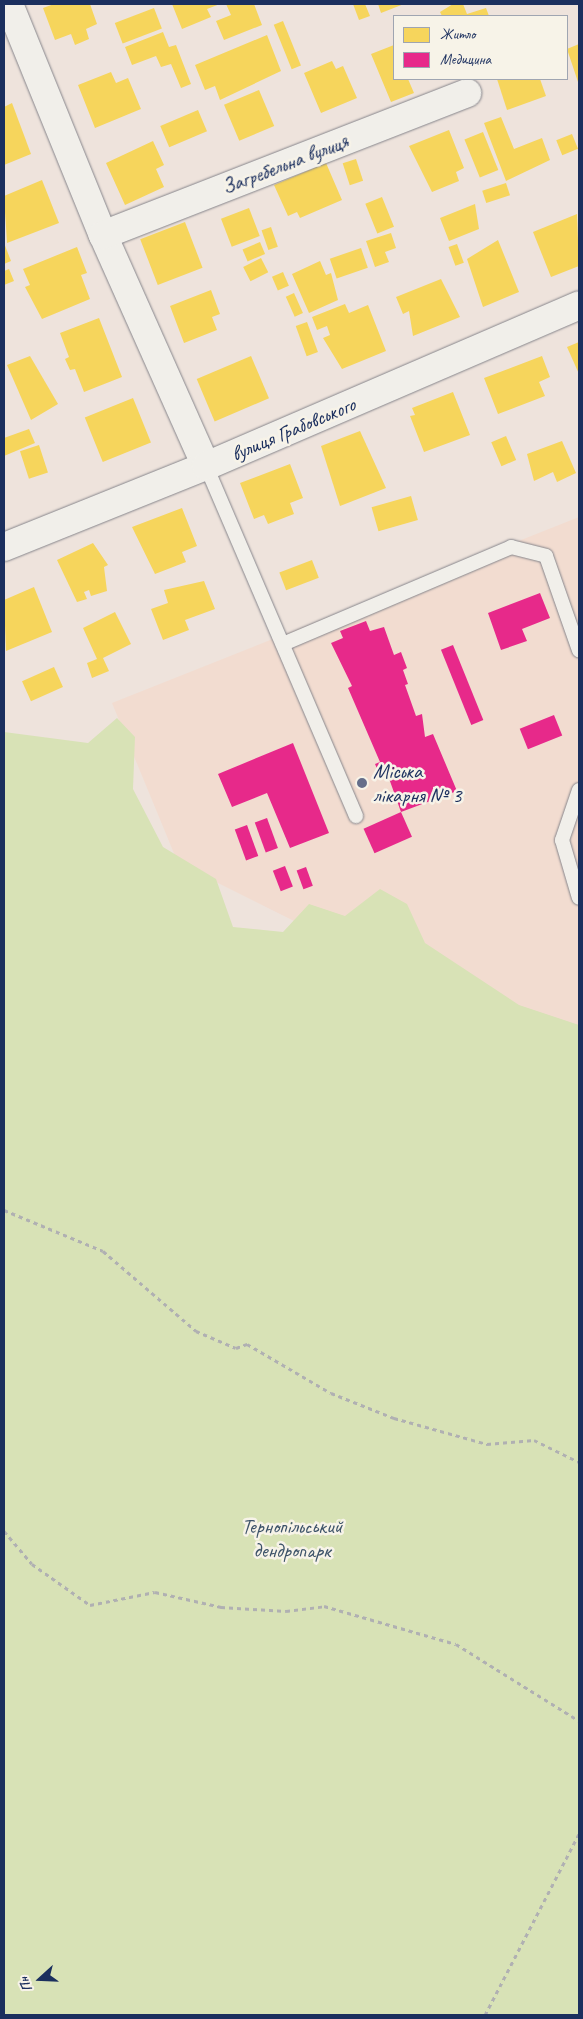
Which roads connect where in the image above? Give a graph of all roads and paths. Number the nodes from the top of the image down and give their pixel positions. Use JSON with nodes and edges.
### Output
{"nodes":[{"id":1,"x":9,"y":4,"type":"edge"},
{"id":2,"x":467,"y":93,"type":"dead end"},
{"id":3,"x":103,"y":236,"type":"junction"},
{"id":4,"x":579,"y":305,"type":"edge"},
{"id":5,"x":206,"y":466,"type":"junction"},
{"id":6,"x":4,"y":547,"type":"edge"},
{"id":7,"x":283,"y":644,"type":"junction"},
{"id":8,"x":579,"y":650,"type":"edge"},
{"id":9,"x":579,"y":790,"type":"edge"},
{"id":10,"x":356,"y":816,"type":"dead end"},
{"id":11,"x":579,"y":898,"type":"edge"},
{"id":12,"x":4,"y":1210,"type":"edge"},
{"id":13,"x":579,"y":1462,"type":"edge"},
{"id":14,"x":4,"y":1531,"type":"edge"},
{"id":15,"x":579,"y":1721,"type":"edge"},
{"id":16,"x":579,"y":1834,"type":"edge"},
{"id":17,"x":485,"y":2015,"type":"edge"}],
"edges":[{"from":1,"to":3,"type":"street"},
{"from":2,"to":3,"type":"street","name":"Загребельна вулиця"},
{"from":3,"to":5,"type":"street"},
{"from":4,"to":5,"type":"street","name":"вулиця Грабовського"},
{"from":5,"to":6,"type":"street","name":"вулиця Грабовського"},
{"from":5,"to":7,"type":"lane"},
{"from":7,"to":8,"type":"lane"},
{"from":7,"to":10,"type":"lane"},
{"from":9,"to":11,"type":"lane"},
{"from":12,"to":13,"type":"path"},
{"from":14,"to":15,"type":"path"},
{"from":16,"to":17,"type":"path"}]}
